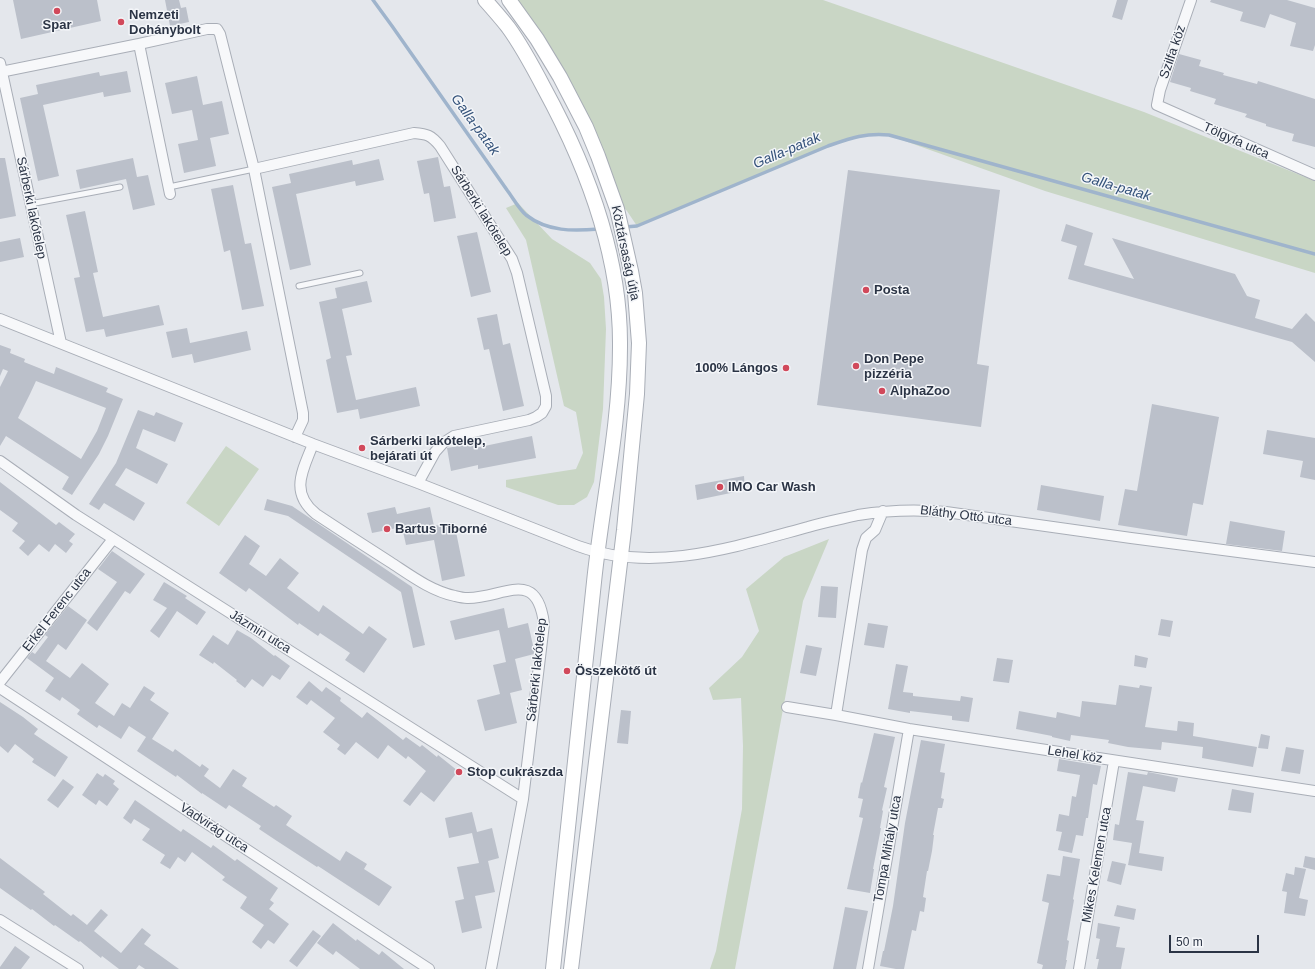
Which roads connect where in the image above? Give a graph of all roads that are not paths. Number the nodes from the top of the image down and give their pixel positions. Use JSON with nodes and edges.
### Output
{"nodes":[{"id":1,"x":485,"y":0,"type":"edge"},
{"id":2,"x":509,"y":0,"type":"edge"},
{"id":3,"x":1191,"y":0,"type":"edge"},
{"id":4,"x":139,"y":44,"type":"junction"},
{"id":5,"x":1,"y":69,"type":"edge"},
{"id":6,"x":1157,"y":105,"type":"joint"},
{"id":7,"x":254,"y":169,"type":"junction"},
{"id":8,"x":1315,"y":176,"type":"edge"},
{"id":9,"x":120,"y":187,"type":"dead end"},
{"id":10,"x":169,"y":190,"type":"joint"},
{"id":11,"x":30,"y":204,"type":"junction"},
{"id":12,"x":360,"y":273,"type":"dead end"},
{"id":13,"x":299,"y":286,"type":"dead end"},
{"id":14,"x":0,"y":319,"type":"edge"},
{"id":15,"x":61,"y":343,"type":"junction"},
{"id":16,"x":295,"y":437,"type":"junction"},
{"id":17,"x":314,"y":444,"type":"junction"},
{"id":18,"x":0,"y":461,"type":"edge"},
{"id":19,"x":418,"y":483,"type":"junction"},
{"id":20,"x":883,"y":511,"type":"junction"},
{"id":21,"x":113,"y":539,"type":"junction"},
{"id":22,"x":597,"y":553,"type":"junction"},
{"id":23,"x":620,"y":557,"type":"junction"},
{"id":24,"x":1315,"y":562,"type":"edge"},
{"id":25,"x":0,"y":682,"type":"edge"},
{"id":26,"x":0,"y":688,"type":"edge"},
{"id":27,"x":787,"y":707,"type":"dead end"},
{"id":28,"x":836,"y":714,"type":"junction"},
{"id":29,"x":909,"y":729,"type":"junction"},
{"id":30,"x":1114,"y":761,"type":"junction"},
{"id":31,"x":1315,"y":791,"type":"edge"},
{"id":32,"x":522,"y":799,"type":"junction"},
{"id":33,"x":0,"y":920,"type":"edge"},
{"id":34,"x":78,"y":969,"type":"edge"},
{"id":35,"x":429,"y":969,"type":"edge"},
{"id":36,"x":491,"y":969,"type":"edge"},
{"id":37,"x":553,"y":969,"type":"edge"},
{"id":38,"x":571,"y":969,"type":"edge"},
{"id":39,"x":868,"y":969,"type":"edge"},
{"id":40,"x":1079,"y":969,"type":"edge"}],
"edges":[{"from":1,"to":22,"type":"street","name":"Köztársaság útja"},
{"from":2,"to":23,"type":"street","name":"Köztársaság útja"},
{"from":3,"to":6,"type":"street","name":"Szilfa köz"},
{"from":4,"to":5,"type":"street","name":"Sárberki lakótelep"},
{"from":4,"to":7,"type":"street","name":"Sárberki lakótelep"},
{"from":4,"to":10,"type":"street"},
{"from":5,"to":11,"type":"street","name":"Sárberki lakótelep"},
{"from":6,"to":8,"type":"street","name":"Tölgyfa utca"},
{"from":7,"to":10,"type":"lane"},
{"from":7,"to":16,"type":"street","name":"Sárberki lakótelep"},
{"from":7,"to":19,"type":"street","name":"Sárberki lakótelep"},
{"from":9,"to":11,"type":"lane"},
{"from":11,"to":15,"type":"street","name":"Sárberki lakótelep"},
{"from":12,"to":13,"type":"lane"},
{"from":14,"to":15,"type":"street","name":"Bláthy Ottó utca"},
{"from":15,"to":16,"type":"street","name":"Bláthy Ottó utca"},
{"from":16,"to":17,"type":"street","name":"Bláthy Ottó utca"},
{"from":17,"to":19,"type":"street","name":"Bláthy Ottó utca"},
{"from":17,"to":32,"type":"street","name":"Sárberki lakótelep"},
{"from":18,"to":21,"type":"street","name":"Jázmin utca"},
{"from":19,"to":22,"type":"street","name":"Bláthy Ottó utca"},
{"from":20,"to":23,"type":"street","name":"Bláthy Ottó utca"},
{"from":20,"to":24,"type":"street","name":"Bláthy Ottó utca"},
{"from":20,"to":28,"type":"street"},
{"from":21,"to":25,"type":"street","name":"Erkel Ferenc utca"},
{"from":21,"to":32,"type":"street","name":"Jázmin utca"},
{"from":22,"to":23,"type":"street","name":"Bláthy Ottó utca"},
{"from":22,"to":37,"type":"street"},
{"from":23,"to":38,"type":"street"},
{"from":26,"to":35,"type":"street","name":"Vadvirág utca"},
{"from":27,"to":28,"type":"street","name":"Lehel köz"},
{"from":28,"to":29,"type":"street","name":"Lehel köz"},
{"from":29,"to":30,"type":"street","name":"Lehel köz"},
{"from":29,"to":39,"type":"street","name":"Tompa Mihály utca"},
{"from":30,"to":31,"type":"street","name":"Lehel köz"},
{"from":30,"to":40,"type":"street","name":"Mikes Kelemen utca"},
{"from":32,"to":36,"type":"street","name":"Sárberki lakótelep"},
{"from":33,"to":34,"type":"street"}]}
